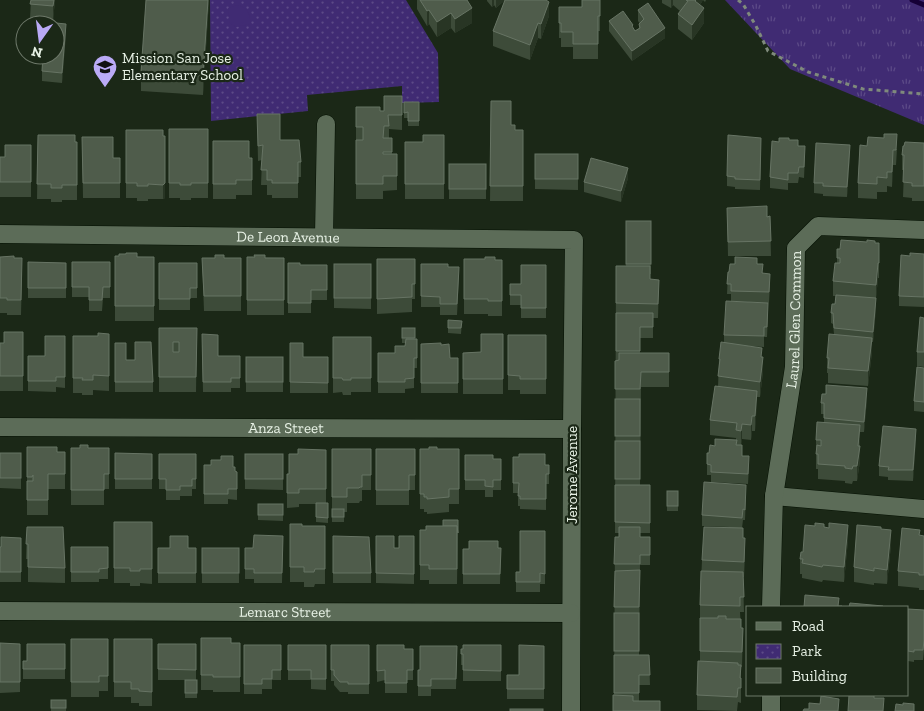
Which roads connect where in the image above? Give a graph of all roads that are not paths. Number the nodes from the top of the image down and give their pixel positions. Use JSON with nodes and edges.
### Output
{"nodes":[{"id":1,"x":326,"y":124,"type":"dead end"},
{"id":2,"x":924,"y":230,"type":"edge"},
{"id":3,"x":0,"y":234,"type":"edge"},
{"id":4,"x":324,"y":236,"type":"junction"},
{"id":5,"x":574,"y":240,"type":"joint"},
{"id":6,"x":0,"y":427,"type":"edge"},
{"id":7,"x":572,"y":429,"type":"junction"},
{"id":8,"x":774,"y":496,"type":"junction"},
{"id":9,"x":924,"y":509,"type":"edge"},
{"id":10,"x":771,"y":606,"type":"edge"},
{"id":11,"x":0,"y":611,"type":"edge"},
{"id":12,"x":570,"y":613,"type":"junction"},
{"id":13,"x":771,"y":696,"type":"edge"},
{"id":14,"x":571,"y":711,"type":"edge"},
{"id":15,"x":771,"y":711,"type":"edge"}],
"edges":[{"from":1,"to":4,"type":"street"},
{"from":2,"to":8,"type":"street","name":"Laurel Glen Common"},
{"from":3,"to":4,"type":"street","name":"De Leon Avenue"},
{"from":4,"to":5,"type":"street","name":"De Leon Avenue"},
{"from":5,"to":7,"type":"street","name":"Jerome Avenue"},
{"from":6,"to":7,"type":"street","name":"Anza Street"},
{"from":7,"to":12,"type":"street","name":"Jerome Avenue"},
{"from":8,"to":9,"type":"street"},
{"from":8,"to":10,"type":"street","name":"Laurel Glen Common"},
{"from":11,"to":12,"type":"street","name":"Lemarc Street"},
{"from":12,"to":14,"type":"street","name":"Jerome Avenue"},
{"from":13,"to":15,"type":"street"}]}
